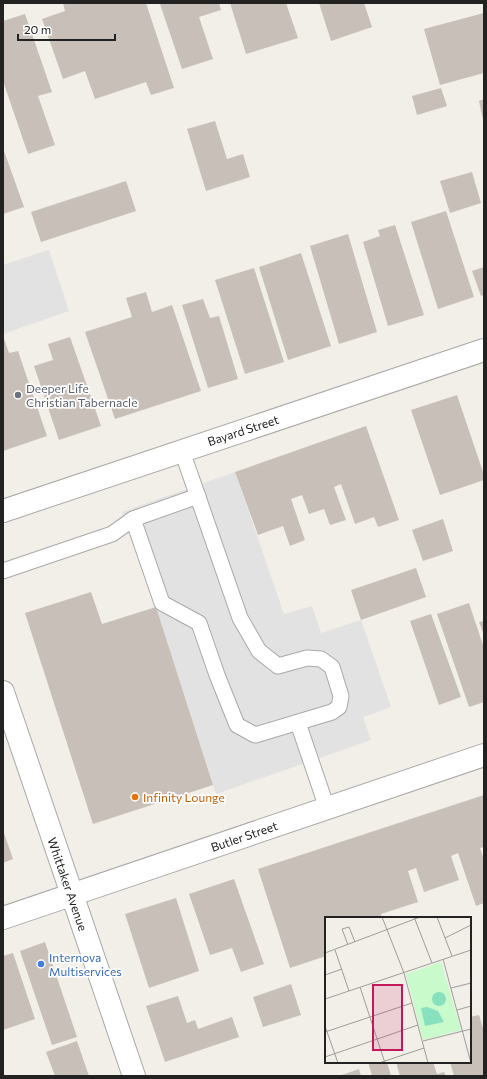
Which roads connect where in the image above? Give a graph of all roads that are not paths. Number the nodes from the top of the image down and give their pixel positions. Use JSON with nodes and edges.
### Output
{"nodes":[{"id":1,"x":484,"y":350,"type":"edge"},
{"id":2,"x":182,"y":451,"type":"junction"},
{"id":3,"x":198,"y":496,"type":"junction"},
{"id":4,"x":3,"y":511,"type":"edge"},
{"id":5,"x":133,"y":519,"type":"junction"},
{"id":6,"x":3,"y":571,"type":"edge"},
{"id":7,"x":3,"y":692,"type":"edge"},
{"id":8,"x":298,"y":723,"type":"junction"},
{"id":9,"x":484,"y":755,"type":"edge"},
{"id":10,"x":327,"y":808,"type":"junction"},
{"id":11,"x":72,"y":894,"type":"junction"},
{"id":12,"x":3,"y":918,"type":"edge"},
{"id":13,"x":134,"y":1076,"type":"edge"}],
"edges":[{"from":1,"to":2,"type":"street","name":"Bayard Street"},
{"from":2,"to":3,"type":"lane"},
{"from":2,"to":4,"type":"street","name":"Bayard Street"},
{"from":3,"to":5,"type":"lane"},
{"from":3,"to":8,"type":"lane"},
{"from":5,"to":6,"type":"lane"},
{"from":5,"to":8,"type":"lane"},
{"from":7,"to":11,"type":"street","name":"Whittaker Avenue"},
{"from":8,"to":10,"type":"lane"},
{"from":9,"to":10,"type":"street","name":"Butler Street"},
{"from":10,"to":11,"type":"street","name":"Butler Street"},
{"from":11,"to":12,"type":"street","name":"Butler Street"},
{"from":11,"to":13,"type":"street","name":"Whittaker Avenue"}]}
